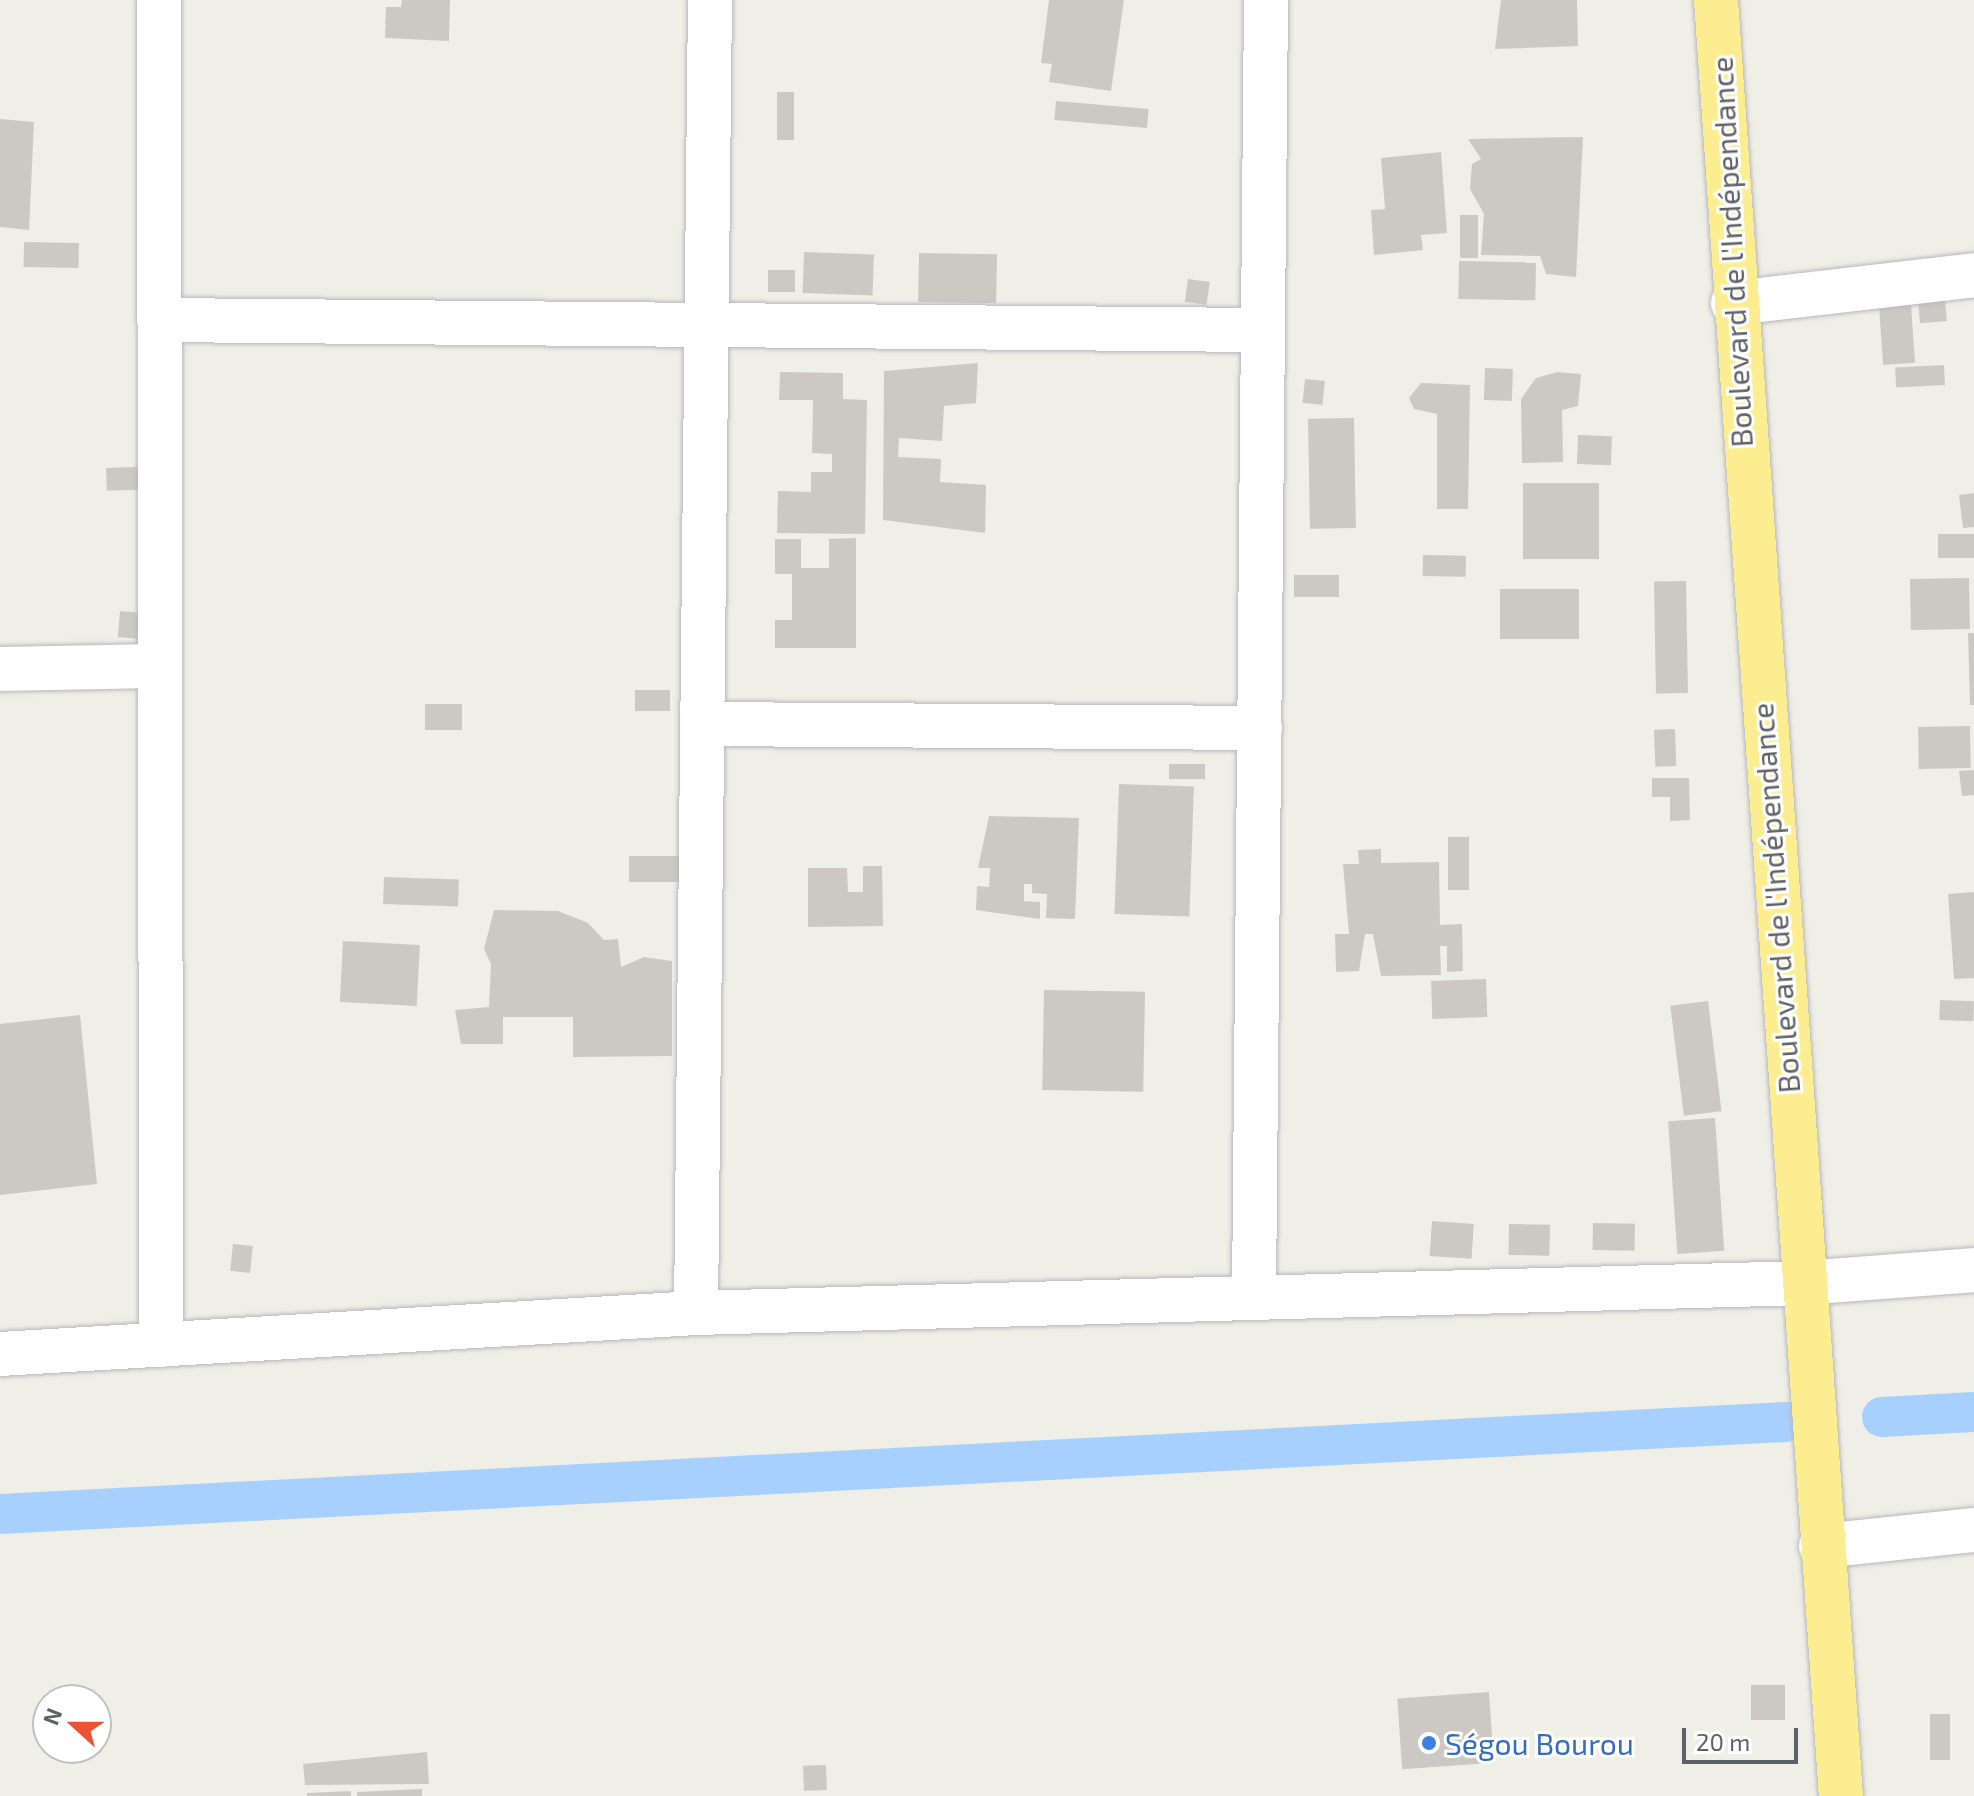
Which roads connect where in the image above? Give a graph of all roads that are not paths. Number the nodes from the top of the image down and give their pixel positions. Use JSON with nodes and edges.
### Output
{"nodes":[{"id":1,"x":159,"y":0,"type":"edge"},
{"id":2,"x":710,"y":0,"type":"edge"},
{"id":3,"x":1266,"y":0,"type":"edge"},
{"id":4,"x":1716,"y":0,"type":"edge"},
{"id":5,"x":1974,"y":275,"type":"edge"},
{"id":6,"x":1733,"y":303,"type":"junction"},
{"id":7,"x":159,"y":320,"type":"junction"},
{"id":8,"x":710,"y":325,"type":"junction"},
{"id":9,"x":1263,"y":330,"type":"junction"},
{"id":10,"x":160,"y":666,"type":"junction"},
{"id":11,"x":0,"y":669,"type":"edge"},
{"id":12,"x":702,"y":724,"type":"junction"},
{"id":13,"x":1260,"y":728,"type":"junction"},
{"id":14,"x":1974,"y":1270,"type":"edge"},
{"id":15,"x":1803,"y":1283,"type":"junction"},
{"id":16,"x":1254,"y":1296,"type":"junction"},
{"id":17,"x":696,"y":1313,"type":"junction"},
{"id":18,"x":161,"y":1345,"type":"junction"},
{"id":19,"x":0,"y":1354,"type":"edge"},
{"id":20,"x":1974,"y":1530,"type":"edge"},
{"id":21,"x":1821,"y":1546,"type":"junction"},
{"id":22,"x":1841,"y":1796,"type":"edge"}],
"edges":[{"from":1,"to":7,"type":"street"},
{"from":2,"to":8,"type":"street"},
{"from":3,"to":9,"type":"street"},
{"from":4,"to":6,"type":"highway","name":"Boulevard de l'Indépendance"},
{"from":5,"to":6,"type":"street"},
{"from":6,"to":15,"type":"highway","name":"Boulevard de l'Indépendance"},
{"from":7,"to":8,"type":"street"},
{"from":7,"to":10,"type":"street"},
{"from":8,"to":9,"type":"street"},
{"from":8,"to":12,"type":"street"},
{"from":9,"to":13,"type":"street"},
{"from":10,"to":11,"type":"street"},
{"from":10,"to":18,"type":"street"},
{"from":12,"to":13,"type":"street"},
{"from":12,"to":17,"type":"street"},
{"from":13,"to":16,"type":"street"},
{"from":14,"to":15,"type":"street"},
{"from":15,"to":16,"type":"street"},
{"from":15,"to":21,"type":"highway","name":"Boulevard de l'Indépendance"},
{"from":16,"to":17,"type":"street"},
{"from":17,"to":18,"type":"street"},
{"from":18,"to":19,"type":"street"},
{"from":20,"to":21,"type":"street"},
{"from":21,"to":22,"type":"highway","name":"Boulevard de l'Indépendance"}]}
